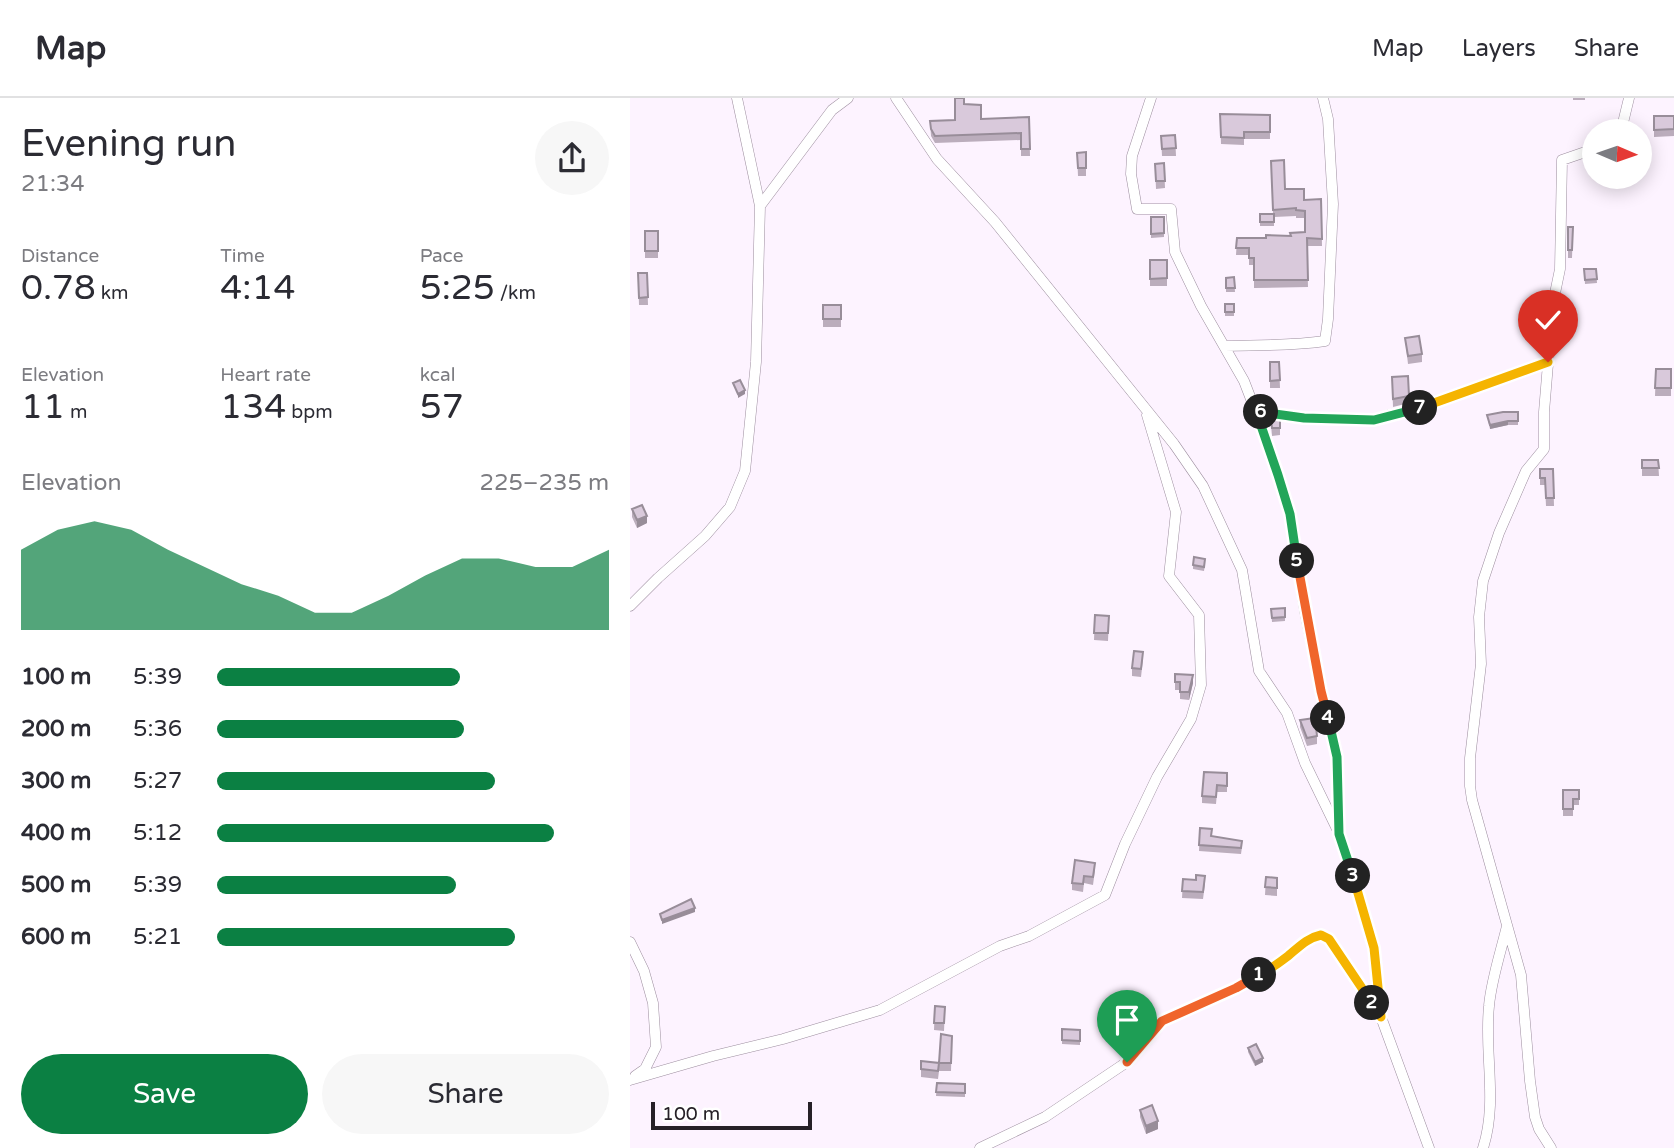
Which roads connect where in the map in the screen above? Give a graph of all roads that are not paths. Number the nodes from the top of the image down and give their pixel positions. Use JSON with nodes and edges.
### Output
{"nodes":[{"id":1,"x":737,"y":98,"type":"edge"},
{"id":2,"x":848,"y":98,"type":"edge"},
{"id":3,"x":896,"y":98,"type":"edge"},
{"id":4,"x":1151,"y":98,"type":"edge"},
{"id":5,"x":1323,"y":98,"type":"edge"},
{"id":6,"x":1629,"y":98,"type":"edge"},
{"id":7,"x":1624,"y":119,"type":"edge"},
{"id":8,"x":1582,"y":153,"type":"edge"},
{"id":9,"x":760,"y":206,"type":"junction"},
{"id":10,"x":1224,"y":346,"type":"junction"},
{"id":11,"x":1548,"y":362,"type":"junction"},
{"id":12,"x":1144,"y":407,"type":"junction"},
{"id":13,"x":1256,"y":411,"type":"junction"},
{"id":14,"x":630,"y":606,"type":"edge"},
{"id":15,"x":1339,"y":834,"type":"junction"},
{"id":16,"x":1507,"y":926,"type":"junction"},
{"id":17,"x":630,"y":943,"type":"edge"},
{"id":18,"x":1381,"y":1017,"type":"junction"},
{"id":19,"x":630,"y":1080,"type":"edge"},
{"id":20,"x":980,"y":1148,"type":"edge"},
{"id":21,"x":1429,"y":1148,"type":"edge"},
{"id":22,"x":1483,"y":1148,"type":"edge"},
{"id":23,"x":1552,"y":1148,"type":"edge"}],
"edges":[{"from":1,"to":9,"type":"street"},
{"from":2,"to":9,"type":"street"},
{"from":3,"to":12,"type":"street"},
{"from":4,"to":10,"type":"street"},
{"from":5,"to":10,"type":"street"},
{"from":6,"to":7,"type":"street"},
{"from":8,"to":11,"type":"street"},
{"from":9,"to":14,"type":"street"},
{"from":10,"to":13,"type":"street"},
{"from":11,"to":13,"type":"street"},
{"from":11,"to":16,"type":"street"},
{"from":12,"to":15,"type":"street"},
{"from":12,"to":19,"type":"street"},
{"from":13,"to":15,"type":"street"},
{"from":15,"to":18,"type":"street"},
{"from":16,"to":22,"type":"street"},
{"from":16,"to":23,"type":"street"},
{"from":17,"to":19,"type":"street"},
{"from":18,"to":20,"type":"street"},
{"from":18,"to":21,"type":"street"}]}
